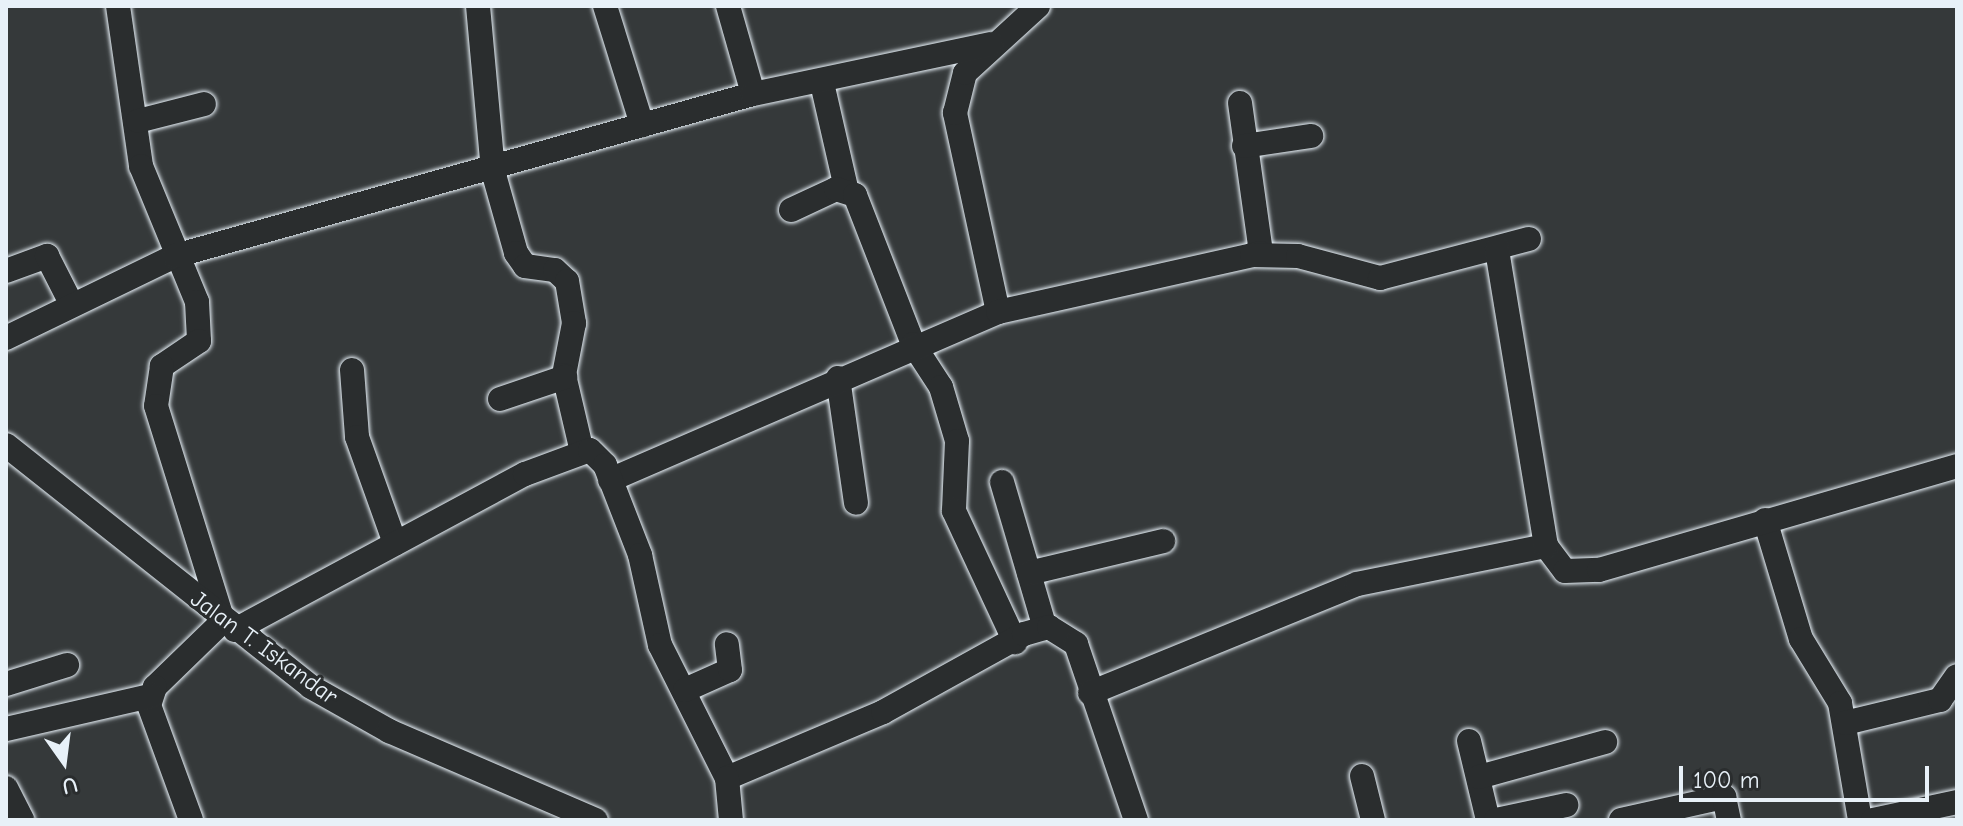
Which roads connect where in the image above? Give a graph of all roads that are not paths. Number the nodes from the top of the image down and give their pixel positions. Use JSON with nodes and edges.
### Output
{"nodes":[{"id":1,"x":118,"y":6,"type":"edge"},
{"id":2,"x":478,"y":6,"type":"edge"},
{"id":3,"x":605,"y":6,"type":"edge"},
{"id":4,"x":728,"y":6,"type":"edge"},
{"id":5,"x":1032,"y":8,"type":"edge"},
{"id":6,"x":991,"y":44,"type":"junction"},
{"id":7,"x":822,"y":83,"type":"junction"},
{"id":8,"x":753,"y":94,"type":"junction"},
{"id":9,"x":1240,"y":103,"type":"dead end"},
{"id":10,"x":204,"y":104,"type":"dead end"},
{"id":11,"x":138,"y":121,"type":"junction"},
{"id":12,"x":642,"y":125,"type":"junction"},
{"id":13,"x":1311,"y":136,"type":"dead end"},
{"id":14,"x":1244,"y":146,"type":"junction"},
{"id":15,"x":493,"y":171,"type":"junction"},
{"id":16,"x":846,"y":188,"type":"junction"},
{"id":17,"x":791,"y":210,"type":"dead end"},
{"id":18,"x":1529,"y":239,"type":"dead end"},
{"id":19,"x":1497,"y":249,"type":"junction"},
{"id":20,"x":1252,"y":255,"type":"junction"},
{"id":21,"x":175,"y":256,"type":"junction"},
{"id":22,"x":6,"y":271,"type":"edge"},
{"id":23,"x":72,"y":305,"type":"junction"},
{"id":24,"x":998,"y":312,"type":"junction"},
{"id":25,"x":6,"y":338,"type":"edge"},
{"id":26,"x":913,"y":344,"type":"junction"},
{"id":27,"x":352,"y":370,"type":"dead end"},
{"id":28,"x":565,"y":377,"type":"junction"},
{"id":29,"x":838,"y":378,"type":"junction"},
{"id":30,"x":500,"y":399,"type":"dead end"},
{"id":31,"x":6,"y":445,"type":"edge"},
{"id":32,"x":582,"y":452,"type":"junction"},
{"id":33,"x":1957,"y":466,"type":"edge"},
{"id":34,"x":610,"y":480,"type":"junction"},
{"id":35,"x":1002,"y":482,"type":"dead end"},
{"id":36,"x":856,"y":503,"type":"dead end"},
{"id":37,"x":1765,"y":520,"type":"junction"},
{"id":38,"x":1163,"y":541,"type":"dead end"},
{"id":39,"x":395,"y":543,"type":"junction"},
{"id":40,"x":1546,"y":546,"type":"junction"},
{"id":41,"x":1029,"y":573,"type":"junction"},
{"id":42,"x":229,"y":625,"type":"junction"},
{"id":43,"x":1045,"y":628,"type":"junction"},
{"id":44,"x":1015,"y":642,"type":"junction"},
{"id":45,"x":727,"y":644,"type":"dead end"},
{"id":46,"x":67,"y":665,"type":"dead end"},
{"id":47,"x":1957,"y":676,"type":"edge"},
{"id":48,"x":6,"y":684,"type":"edge"},
{"id":49,"x":685,"y":690,"type":"junction"},
{"id":50,"x":1090,"y":693,"type":"junction"},
{"id":51,"x":150,"y":696,"type":"junction"},
{"id":52,"x":1845,"y":723,"type":"junction"},
{"id":53,"x":6,"y":729,"type":"edge"},
{"id":54,"x":1469,"y":741,"type":"dead end"},
{"id":55,"x":1605,"y":742,"type":"dead end"},
{"id":56,"x":1362,"y":776,"type":"dead end"},
{"id":57,"x":1479,"y":777,"type":"junction"},
{"id":58,"x":727,"y":778,"type":"junction"},
{"id":59,"x":6,"y":788,"type":"edge"},
{"id":60,"x":1957,"y":802,"type":"edge"},
{"id":61,"x":1566,"y":805,"type":"dead end"},
{"id":62,"x":22,"y":820,"type":"edge"},
{"id":63,"x":191,"y":820,"type":"edge"},
{"id":64,"x":596,"y":820,"type":"edge"},
{"id":65,"x":731,"y":820,"type":"edge"},
{"id":66,"x":1136,"y":820,"type":"edge"},
{"id":67,"x":1373,"y":820,"type":"edge"},
{"id":68,"x":1488,"y":820,"type":"edge"},
{"id":69,"x":1496,"y":820,"type":"edge"},
{"id":70,"x":1621,"y":820,"type":"edge"},
{"id":71,"x":1729,"y":820,"type":"edge"},
{"id":72,"x":1860,"y":820,"type":"edge"},
{"id":73,"x":1873,"y":820,"type":"edge"}],
"edges":[{"from":1,"to":11,"type":"street"},
{"from":2,"to":15,"type":"street"},
{"from":3,"to":12,"type":"street"},
{"from":4,"to":8,"type":"street"},
{"from":5,"to":6,"type":"street"},
{"from":6,"to":7,"type":"street"},
{"from":6,"to":24,"type":"street"},
{"from":7,"to":8,"type":"street"},
{"from":7,"to":16,"type":"street"},
{"from":8,"to":12,"type":"street"},
{"from":9,"to":14,"type":"street"},
{"from":10,"to":11,"type":"street"},
{"from":11,"to":21,"type":"street"},
{"from":12,"to":15,"type":"street"},
{"from":13,"to":14,"type":"street"},
{"from":14,"to":20,"type":"street"},
{"from":15,"to":21,"type":"street"},
{"from":15,"to":28,"type":"street"},
{"from":16,"to":17,"type":"street"},
{"from":16,"to":26,"type":"street"},
{"from":18,"to":19,"type":"street"},
{"from":19,"to":20,"type":"street"},
{"from":19,"to":40,"type":"street"},
{"from":20,"to":24,"type":"street"},
{"from":21,"to":23,"type":"street"},
{"from":21,"to":42,"type":"street"},
{"from":22,"to":23,"type":"street"},
{"from":23,"to":25,"type":"street"},
{"from":24,"to":26,"type":"street"},
{"from":26,"to":29,"type":"street"},
{"from":26,"to":44,"type":"street"},
{"from":27,"to":39,"type":"street"},
{"from":28,"to":30,"type":"street"},
{"from":28,"to":32,"type":"street"},
{"from":29,"to":34,"type":"street"},
{"from":29,"to":36,"type":"street"},
{"from":31,"to":42,"type":"street","name":"Jalan T. Iskandar"},
{"from":32,"to":34,"type":"street"},
{"from":32,"to":39,"type":"street"},
{"from":33,"to":37,"type":"street"},
{"from":34,"to":49,"type":"street"},
{"from":35,"to":41,"type":"street"},
{"from":37,"to":40,"type":"street"},
{"from":37,"to":52,"type":"street"},
{"from":38,"to":41,"type":"street"},
{"from":39,"to":42,"type":"street"},
{"from":40,"to":50,"type":"street"},
{"from":41,"to":43,"type":"street"},
{"from":42,"to":51,"type":"street"},
{"from":42,"to":64,"type":"street","name":"Jalan T. Iskandar"},
{"from":43,"to":44,"type":"street"},
{"from":43,"to":50,"type":"street"},
{"from":44,"to":58,"type":"street"},
{"from":45,"to":49,"type":"street"},
{"from":46,"to":48,"type":"street"},
{"from":47,"to":52,"type":"street"},
{"from":49,"to":58,"type":"street"},
{"from":50,"to":66,"type":"street"},
{"from":51,"to":53,"type":"street"},
{"from":51,"to":63,"type":"street"},
{"from":52,"to":72,"type":"street"},
{"from":54,"to":57,"type":"street"},
{"from":55,"to":57,"type":"street"},
{"from":56,"to":67,"type":"street"},
{"from":57,"to":68,"type":"street"},
{"from":58,"to":65,"type":"street"},
{"from":59,"to":62,"type":"street"},
{"from":60,"to":73,"type":"street"},
{"from":61,"to":69,"type":"street"},
{"from":70,"to":71,"type":"street"}]}
